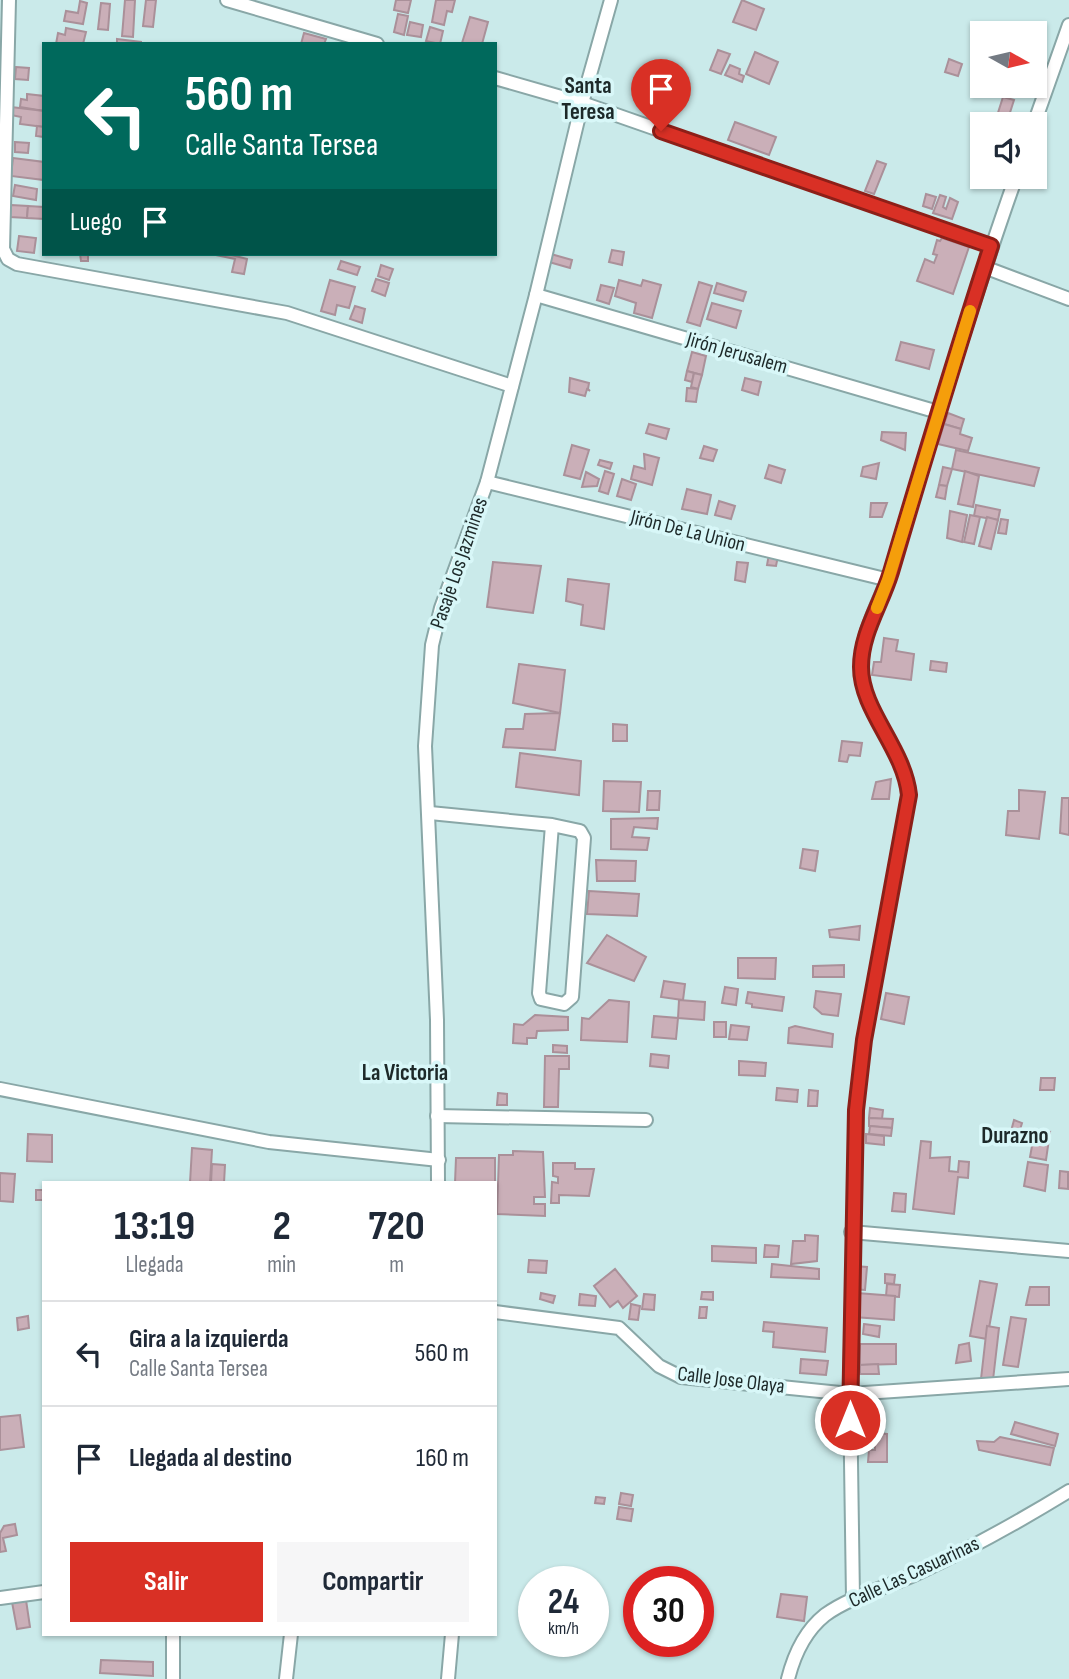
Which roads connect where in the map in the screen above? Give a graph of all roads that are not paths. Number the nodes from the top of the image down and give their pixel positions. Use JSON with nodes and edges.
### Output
{"nodes":[{"id":1,"x":9,"y":0,"type":"edge"},
{"id":2,"x":227,"y":0,"type":"edge"},
{"id":3,"x":611,"y":0,"type":"edge"},
{"id":4,"x":1069,"y":25,"type":"edge"},
{"id":5,"x":370,"y":42,"type":"edge"},
{"id":6,"x":497,"y":79,"type":"edge"},
{"id":7,"x":582,"y":103,"type":"junction"},
{"id":8,"x":1038,"y":112,"type":"edge"},
{"id":9,"x":1012,"y":189,"type":"edge"},
{"id":10,"x":991,"y":246,"type":"junction"},
{"id":11,"x":984,"y":267,"type":"junction"},
{"id":12,"x":536,"y":295,"type":"junction"},
{"id":13,"x":1069,"y":299,"type":"edge"},
{"id":14,"x":512,"y":386,"type":"junction"},
{"id":15,"x":938,"y":412,"type":"junction"},
{"id":16,"x":487,"y":482,"type":"junction"},
{"id":17,"x":888,"y":580,"type":"junction"},
{"id":18,"x":430,"y":813,"type":"junction"},
{"id":19,"x":552,"y":825,"type":"junction"},
{"id":20,"x":0,"y":1089,"type":"edge"},
{"id":21,"x":438,"y":1116,"type":"junction"},
{"id":22,"x":646,"y":1120,"type":"dead end"},
{"id":23,"x":439,"y":1160,"type":"junction"},
{"id":24,"x":438,"y":1181,"type":"edge"},
{"id":25,"x":851,"y":1231,"type":"junction"},
{"id":26,"x":1069,"y":1251,"type":"edge"},
{"id":27,"x":497,"y":1312,"type":"edge"},
{"id":28,"x":1069,"y":1379,"type":"edge"},
{"id":29,"x":850,"y":1394,"type":"junction"},
{"id":30,"x":1069,"y":1491,"type":"edge"},
{"id":31,"x":42,"y":1592,"type":"edge"},
{"id":32,"x":0,"y":1598,"type":"edge"},
{"id":33,"x":853,"y":1598,"type":"junction"},
{"id":34,"x":173,"y":1636,"type":"edge"},
{"id":35,"x":291,"y":1636,"type":"edge"},
{"id":36,"x":452,"y":1636,"type":"edge"},
{"id":37,"x":173,"y":1679,"type":"edge"},
{"id":38,"x":286,"y":1679,"type":"edge"},
{"id":39,"x":448,"y":1679,"type":"edge"},
{"id":40,"x":788,"y":1679,"type":"edge"}],
"edges":[{"from":1,"to":14,"type":"street"},
{"from":2,"to":5,"type":"street"},
{"from":3,"to":7,"type":"street","name":"Pasaje Los Jazmines"},
{"from":4,"to":8,"type":"street"},
{"from":6,"to":7,"type":"street"},
{"from":7,"to":10,"type":"street"},
{"from":7,"to":12,"type":"street","name":"Pasaje Los Jazmines"},
{"from":9,"to":10,"type":"street"},
{"from":10,"to":11,"type":"street"},
{"from":11,"to":13,"type":"street"},
{"from":11,"to":15,"type":"street"},
{"from":12,"to":14,"type":"street","name":"Pasaje Los Jazmines"},
{"from":12,"to":15,"type":"street","name":"Jirón Jerusalem"},
{"from":14,"to":16,"type":"street","name":"Pasaje Los Jazmines"},
{"from":15,"to":17,"type":"street"},
{"from":16,"to":17,"type":"street","name":"Jirón De La Union"},
{"from":16,"to":18,"type":"street","name":"Pasaje Los Jazmines"},
{"from":17,"to":25,"type":"street"},
{"from":18,"to":19,"type":"street"},
{"from":18,"to":21,"type":"street","name":"Pasaje Los Jazmines"},
{"from":19,"to":19,"type":"street"},
{"from":20,"to":23,"type":"street"},
{"from":21,"to":22,"type":"street"},
{"from":21,"to":23,"type":"street","name":"Pasaje Los Jazmines"},
{"from":23,"to":24,"type":"street","name":"Pasaje Los Jazmines"},
{"from":25,"to":26,"type":"street"},
{"from":25,"to":29,"type":"street"},
{"from":27,"to":29,"type":"street","name":"Calle Jose Olaya"},
{"from":28,"to":29,"type":"street","name":"Calle Jose Olaya"},
{"from":29,"to":33,"type":"street"},
{"from":30,"to":33,"type":"street","name":"Calle Las Casuarinas"},
{"from":31,"to":32,"type":"street"},
{"from":33,"to":40,"type":"street","name":"Calle Las Casuarinas"},
{"from":34,"to":37,"type":"street"},
{"from":35,"to":38,"type":"street"},
{"from":36,"to":39,"type":"street"}]}
